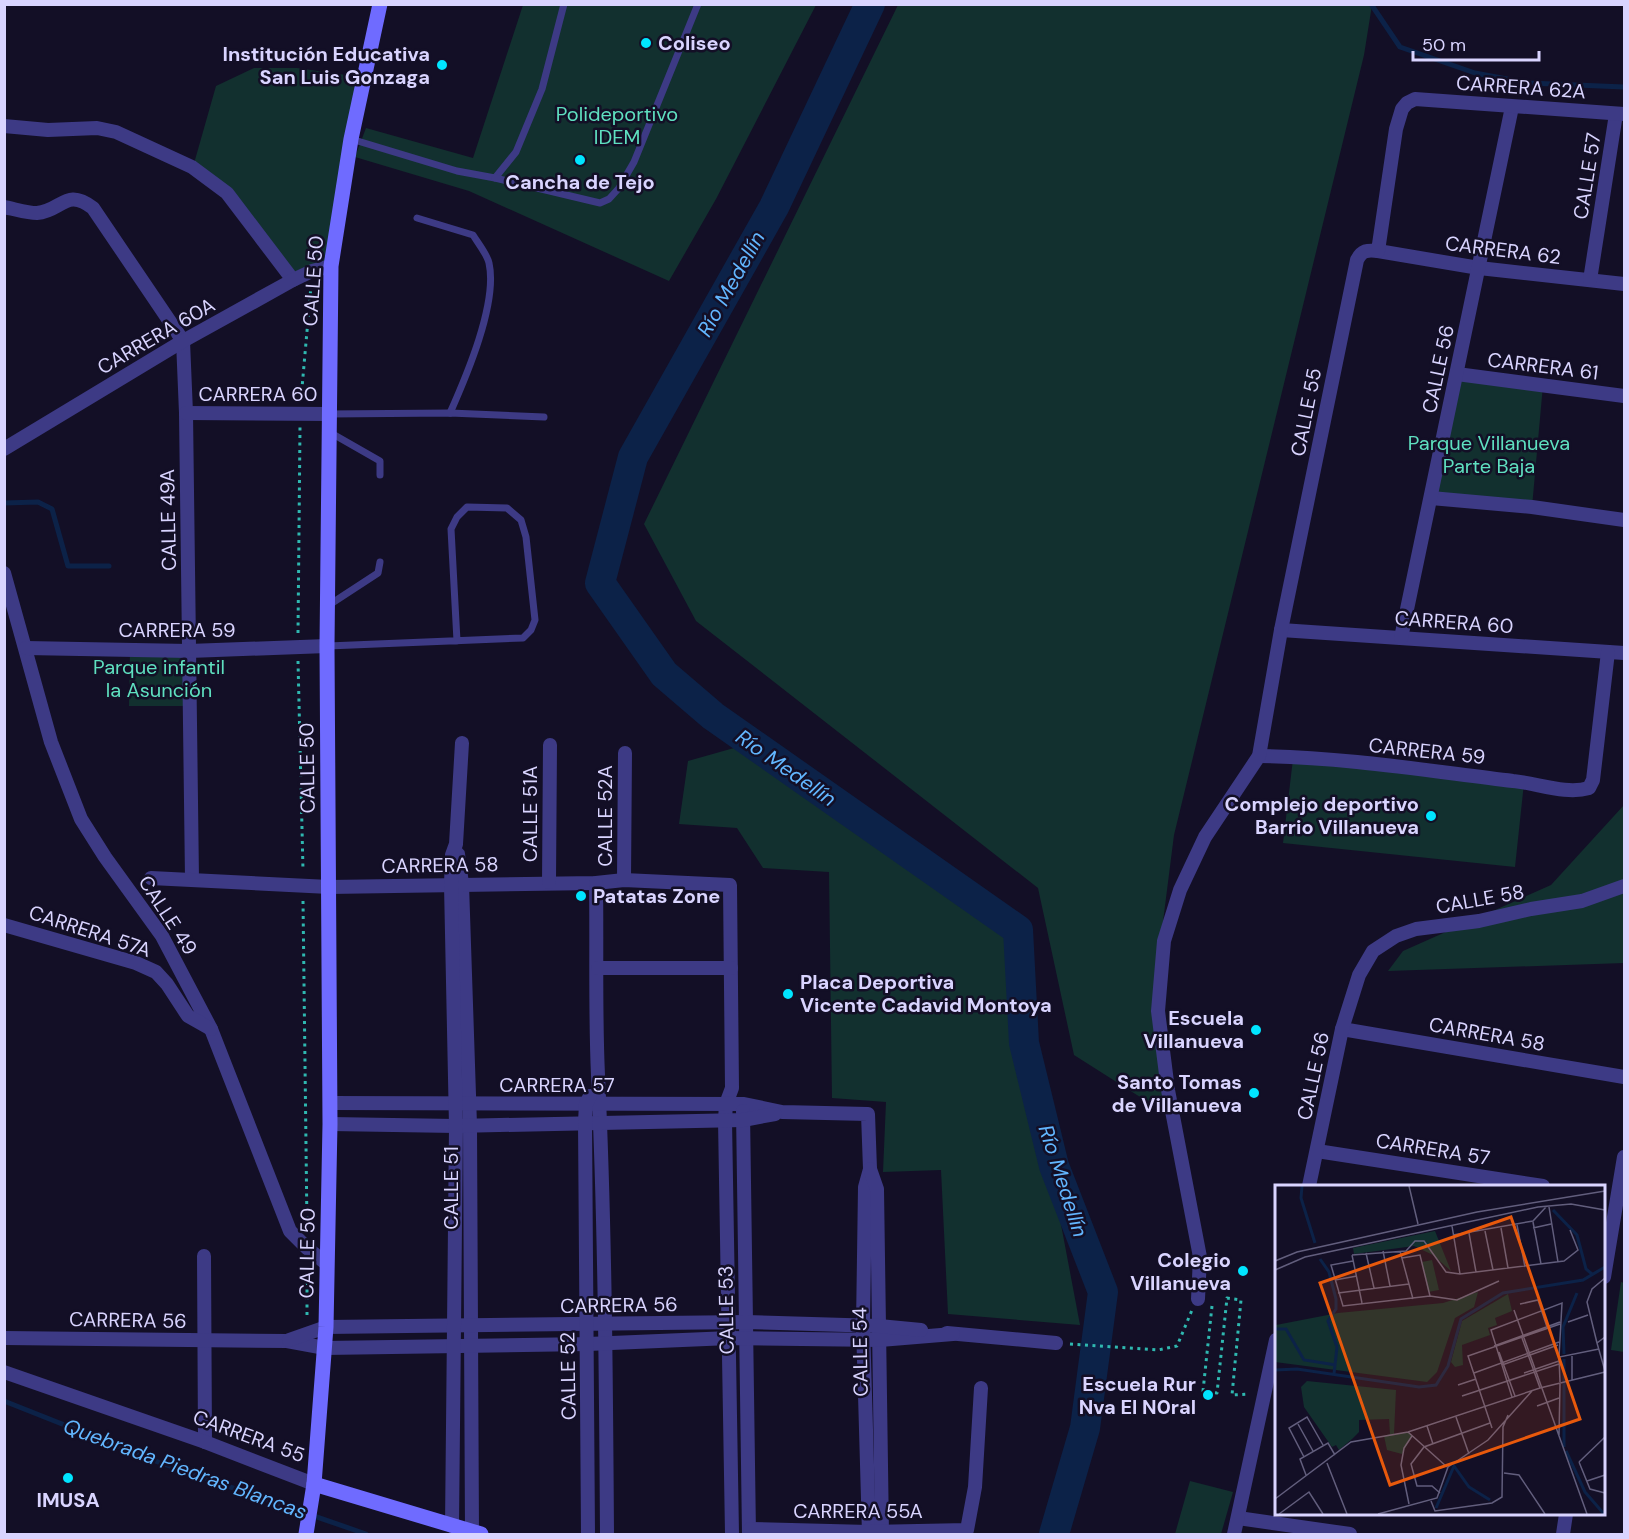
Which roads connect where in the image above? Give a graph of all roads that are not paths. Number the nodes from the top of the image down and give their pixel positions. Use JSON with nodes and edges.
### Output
{"nodes":[{"id":1,"x":380,"y":4,"type":"edge"},
{"id":2,"x":564,"y":4,"type":"edge"},
{"id":3,"x":699,"y":4,"type":"edge"},
{"id":4,"x":1512,"y":107,"type":"junction"},
{"id":5,"x":1620,"y":114,"type":"edge"},
{"id":6,"x":4,"y":126,"type":"edge"},
{"id":7,"x":351,"y":139,"type":"junction"},
{"id":8,"x":495,"y":178,"type":"junction"},
{"id":9,"x":4,"y":207,"type":"edge"},
{"id":10,"x":417,"y":218,"type":"dead end"},
{"id":11,"x":1378,"y":251,"type":"junction"},
{"id":12,"x":331,"y":266,"type":"junction"},
{"id":13,"x":1479,"y":268,"type":"junction"},
{"id":14,"x":293,"y":280,"type":"junction"},
{"id":15,"x":1590,"y":280,"type":"junction"},
{"id":16,"x":1624,"y":284,"type":"edge"},
{"id":17,"x":183,"y":341,"type":"junction"},
{"id":18,"x":1456,"y":374,"type":"junction"},
{"id":19,"x":1624,"y":396,"type":"edge"},
{"id":20,"x":186,"y":413,"type":"junction"},
{"id":21,"x":450,"y":413,"type":"junction"},
{"id":22,"x":329,"y":414,"type":"junction"},
{"id":23,"x":544,"y":417,"type":"dead end"},
{"id":24,"x":329,"y":432,"type":"junction"},
{"id":25,"x":4,"y":449,"type":"edge"},
{"id":26,"x":380,"y":475,"type":"dead end"},
{"id":27,"x":1431,"y":498,"type":"junction"},
{"id":28,"x":1624,"y":520,"type":"edge"},
{"id":29,"x":380,"y":562,"type":"dead end"},
{"id":30,"x":4,"y":573,"type":"edge"},
{"id":31,"x":327,"y":606,"type":"junction"},
{"id":32,"x":1281,"y":630,"type":"junction"},
{"id":33,"x":1401,"y":638,"type":"junction"},
{"id":34,"x":457,"y":641,"type":"junction"},
{"id":35,"x":327,"y":646,"type":"junction"},
{"id":36,"x":26,"y":648,"type":"junction"},
{"id":37,"x":189,"y":651,"type":"junction"},
{"id":38,"x":1608,"y":652,"type":"junction"},
{"id":39,"x":1624,"y":653,"type":"edge"},
{"id":40,"x":462,"y":743,"type":"dead end"},
{"id":41,"x":550,"y":745,"type":"dead end"},
{"id":42,"x":625,"y":753,"type":"dead end"},
{"id":43,"x":1259,"y":756,"type":"junction"},
{"id":44,"x":151,"y":878,"type":"dead end"},
{"id":45,"x":192,"y":879,"type":"junction"},
{"id":46,"x":624,"y":880,"type":"junction"},
{"id":47,"x":549,"y":882,"type":"junction"},
{"id":48,"x":596,"y":883,"type":"junction"},
{"id":49,"x":457,"y":885,"type":"junction"},
{"id":50,"x":730,"y":885,"type":"joint"},
{"id":51,"x":1624,"y":886,"type":"edge"},
{"id":52,"x":329,"y":887,"type":"junction"},
{"id":53,"x":4,"y":925,"type":"edge"},
{"id":54,"x":598,"y":968,"type":"junction"},
{"id":55,"x":731,"y":968,"type":"junction"},
{"id":56,"x":1359,"y":975,"type":"joint"},
{"id":57,"x":211,"y":1029,"type":"junction"},
{"id":58,"x":1342,"y":1029,"type":"junction"},
{"id":59,"x":1624,"y":1077,"type":"edge"},
{"id":60,"x":732,"y":1088,"type":"junction"},
{"id":61,"x":330,"y":1103,"type":"junction"},
{"id":62,"x":594,"y":1104,"type":"junction"},
{"id":63,"x":726,"y":1104,"type":"junction"},
{"id":64,"x":744,"y":1104,"type":"junction"},
{"id":65,"x":462,"y":1105,"type":"junction"},
{"id":66,"x":782,"y":1112,"type":"junction"},
{"id":67,"x":868,"y":1114,"type":"joint"},
{"id":68,"x":726,"y":1120,"type":"junction"},
{"id":69,"x":743,"y":1120,"type":"junction"},
{"id":70,"x":601,"y":1121,"type":"junction"},
{"id":71,"x":585,"y":1122,"type":"junction"},
{"id":72,"x":330,"y":1124,"type":"junction"},
{"id":73,"x":470,"y":1125,"type":"junction"},
{"id":74,"x":456,"y":1126,"type":"junction"},
{"id":75,"x":1317,"y":1151,"type":"junction"},
{"id":76,"x":1624,"y":1157,"type":"edge"},
{"id":77,"x":870,"y":1169,"type":"junction"},
{"id":78,"x":1309,"y":1185,"type":"edge"},
{"id":79,"x":1537,"y":1185,"type":"edge"},
{"id":80,"x":1610,"y":1197,"type":"edge"},
{"id":81,"x":204,"y":1256,"type":"dead end"},
{"id":82,"x":327,"y":1264,"type":"junction"},
{"id":83,"x":1605,"y":1264,"type":"edge"},
{"id":84,"x":1198,"y":1299,"type":"road end"},
{"id":85,"x":746,"y":1322,"type":"junction"},
{"id":86,"x":730,"y":1323,"type":"junction"},
{"id":87,"x":606,"y":1324,"type":"junction"},
{"id":88,"x":470,"y":1325,"type":"junction"},
{"id":89,"x":586,"y":1325,"type":"junction"},
{"id":90,"x":863,"y":1325,"type":"junction"},
{"id":91,"x":454,"y":1326,"type":"junction"},
{"id":92,"x":879,"y":1326,"type":"junction"},
{"id":93,"x":326,"y":1327,"type":"junction"},
{"id":94,"x":953,"y":1334,"type":"junction"},
{"id":95,"x":4,"y":1338,"type":"edge"},
{"id":96,"x":730,"y":1338,"type":"junction"},
{"id":97,"x":746,"y":1338,"type":"junction"},
{"id":98,"x":203,"y":1340,"type":"junction"},
{"id":99,"x":864,"y":1340,"type":"junction"},
{"id":100,"x":880,"y":1340,"type":"junction"},
{"id":101,"x":287,"y":1341,"type":"junction"},
{"id":102,"x":606,"y":1343,"type":"junction"},
{"id":103,"x":1056,"y":1343,"type":"road end"},
{"id":104,"x":588,"y":1344,"type":"junction"},
{"id":105,"x":472,"y":1345,"type":"junction"},
{"id":106,"x":454,"y":1346,"type":"junction"},
{"id":107,"x":325,"y":1348,"type":"junction"},
{"id":108,"x":1275,"y":1351,"type":"edge"},
{"id":109,"x":4,"y":1372,"type":"edge"},
{"id":110,"x":981,"y":1388,"type":"dead end"},
{"id":111,"x":1271,"y":1394,"type":"edge"},
{"id":112,"x":205,"y":1442,"type":"junction"},
{"id":113,"x":314,"y":1484,"type":"junction"},
{"id":114,"x":1566,"y":1515,"type":"edge"},
{"id":115,"x":1238,"y":1518,"type":"junction"},
{"id":116,"x":452,"y":1526,"type":"junction"},
{"id":117,"x":750,"y":1532,"type":"edge"},
{"id":118,"x":476,"y":1533,"type":"edge"},
{"id":119,"x":875,"y":1533,"type":"edge"},
{"id":120,"x":306,"y":1534,"type":"edge"},
{"id":121,"x":588,"y":1534,"type":"edge"},
{"id":122,"x":607,"y":1534,"type":"edge"},
{"id":123,"x":732,"y":1534,"type":"edge"},
{"id":124,"x":1234,"y":1534,"type":"edge"},
{"id":125,"x":1350,"y":1534,"type":"edge"},
{"id":126,"x":1563,"y":1534,"type":"edge"}],
"edges":[{"from":1,"to":7,"type":"main road","name":"CALLE 50"},
{"from":2,"to":8,"type":"lane"},
{"from":3,"to":8,"type":"lane"},
{"from":4,"to":5,"type":"street","name":"CARRERA 62A"},
{"from":4,"to":11,"type":"street","name":"CARRERA 62A"},
{"from":4,"to":13,"type":"street","name":"CALLE 56"},
{"from":5,"to":15,"type":"street","name":"CALLE 57"},
{"from":6,"to":14,"type":"street"},
{"from":7,"to":8,"type":"lane"},
{"from":7,"to":12,"type":"main road","name":"CALLE 50"},
{"from":9,"to":17,"type":"street"},
{"from":10,"to":21,"type":"lane"},
{"from":11,"to":13,"type":"street","name":"CARRERA 62"},
{"from":11,"to":32,"type":"street","name":"CALLE 55"},
{"from":12,"to":14,"type":"street","name":"CARRERA 60A"},
{"from":12,"to":22,"type":"main road","name":"CALLE 50"},
{"from":13,"to":15,"type":"street","name":"CARRERA 62"},
{"from":13,"to":18,"type":"street","name":"CALLE 56"},
{"from":14,"to":17,"type":"street","name":"CARRERA 60A"},
{"from":15,"to":16,"type":"street","name":"CARRERA 62"},
{"from":17,"to":20,"type":"street","name":"CALLE 49A"},
{"from":17,"to":25,"type":"street","name":"CARRERA 60A"},
{"from":18,"to":19,"type":"street","name":"CARRERA 61"},
{"from":18,"to":27,"type":"street","name":"CALLE 56"},
{"from":20,"to":22,"type":"street","name":"CARRERA 60"},
{"from":20,"to":37,"type":"street","name":"CALLE 49A"},
{"from":21,"to":22,"type":"lane"},
{"from":21,"to":23,"type":"lane"},
{"from":22,"to":24,"type":"main road","name":"CALLE 50"},
{"from":24,"to":26,"type":"lane"},
{"from":24,"to":31,"type":"main road","name":"CALLE 50"},
{"from":27,"to":28,"type":"street"},
{"from":27,"to":33,"type":"street","name":"CALLE 56"},
{"from":29,"to":31,"type":"lane"},
{"from":30,"to":36,"type":"street","name":"CALLE 49"},
{"from":31,"to":35,"type":"main road","name":"CALLE 50"},
{"from":32,"to":33,"type":"street","name":"CARRERA 60"},
{"from":32,"to":43,"type":"street","name":"CALLE 55"},
{"from":33,"to":38,"type":"street","name":"CARRERA 60"},
{"from":34,"to":34,"type":"lane"},
{"from":34,"to":35,"type":"lane"},
{"from":35,"to":37,"type":"street","name":"CARRERA 59"},
{"from":35,"to":52,"type":"main road","name":"CALLE 50"},
{"from":36,"to":37,"type":"street","name":"CARRERA 59"},
{"from":36,"to":57,"type":"street","name":"CALLE 49"},
{"from":37,"to":45,"type":"street","name":"CALLE 49A"},
{"from":38,"to":39,"type":"street","name":"CARRERA 60"},
{"from":38,"to":43,"type":"street","name":"CARRERA 59"},
{"from":40,"to":49,"type":"street","name":"CALLE 51"},
{"from":41,"to":47,"type":"street","name":"CALLE 51A"},
{"from":42,"to":46,"type":"street","name":"CALLE 52A"},
{"from":43,"to":84,"type":"street"},
{"from":44,"to":45,"type":"street","name":"CARRERA 58"},
{"from":45,"to":52,"type":"street","name":"CARRERA 58"},
{"from":46,"to":48,"type":"street","name":"CARRERA 58"},
{"from":46,"to":50,"type":"street","name":"CARRERA 58"},
{"from":47,"to":48,"type":"street","name":"CARRERA 58"},
{"from":47,"to":49,"type":"street","name":"CARRERA 58"},
{"from":48,"to":54,"type":"street","name":"CALLE 52"},
{"from":49,"to":52,"type":"street","name":"CARRERA 58"},
{"from":49,"to":65,"type":"street","name":"CALLE 51"},
{"from":50,"to":55,"type":"street","name":"CALLE 53"},
{"from":51,"to":56,"type":"street","name":"CALLE 58"},
{"from":52,"to":61,"type":"main road","name":"CALLE 50"},
{"from":53,"to":57,"type":"street","name":"CARRERA 57A"},
{"from":54,"to":55,"type":"street"},
{"from":54,"to":62,"type":"street","name":"CALLE 52"},
{"from":55,"to":60,"type":"street","name":"CALLE 53"},
{"from":56,"to":58,"type":"street","name":"CALLE 56"},
{"from":57,"to":82,"type":"street","name":"CALLE 49"},
{"from":58,"to":59,"type":"street","name":"CARRERA 58"},
{"from":58,"to":75,"type":"street","name":"CALLE 56"},
{"from":60,"to":63,"type":"street","name":"CALLE 53"},
{"from":60,"to":64,"type":"street"},
{"from":61,"to":65,"type":"street","name":"CARRERA 57"},
{"from":61,"to":72,"type":"main road","name":"CALLE 50"},
{"from":62,"to":63,"type":"street","name":"CARRERA 57"},
{"from":62,"to":65,"type":"street","name":"CARRERA 57"},
{"from":62,"to":70,"type":"street","name":"CALLE 52"},
{"from":62,"to":71,"type":"street","name":"CALLE 52"},
{"from":63,"to":64,"type":"street","name":"CARRERA 57"},
{"from":63,"to":68,"type":"street","name":"CALLE 53"},
{"from":64,"to":66,"type":"street","name":"CARRERA 57"},
{"from":64,"to":69,"type":"street","name":"CALLE 53"},
{"from":65,"to":73,"type":"street","name":"CALLE 51"},
{"from":65,"to":74,"type":"street","name":"CALLE 51"},
{"from":66,"to":67,"type":"street","name":"CARRERA 57"},
{"from":66,"to":69,"type":"street","name":"CARRERA 57"},
{"from":67,"to":77,"type":"street","name":"CALLE 54"},
{"from":68,"to":69,"type":"street","name":"CARRERA 57"},
{"from":68,"to":70,"type":"street","name":"CARRERA 57"},
{"from":68,"to":86,"type":"street","name":"CALLE 53"},
{"from":69,"to":85,"type":"street","name":"CALLE 53"},
{"from":70,"to":71,"type":"street","name":"CARRERA 57"},
{"from":70,"to":87,"type":"street","name":"CALLE 52"},
{"from":71,"to":73,"type":"street","name":"CARRERA 57"},
{"from":71,"to":89,"type":"street","name":"CALLE 52"},
{"from":72,"to":74,"type":"street","name":"CARRERA 57"},
{"from":72,"to":82,"type":"main road","name":"CALLE 50"},
{"from":73,"to":74,"type":"street","name":"CARRERA 57"},
{"from":73,"to":88,"type":"street","name":"CALLE 51"},
{"from":74,"to":91,"type":"street","name":"CALLE 51"},
{"from":75,"to":78,"type":"street","name":"CALLE 56"},
{"from":75,"to":79,"type":"street","name":"CARRERA 57"},
{"from":76,"to":80,"type":"street"},
{"from":77,"to":90,"type":"street","name":"CALLE 54"},
{"from":77,"to":92,"type":"street","name":"CALLE 54"},
{"from":80,"to":83,"type":"street"},
{"from":81,"to":98,"type":"street"},
{"from":82,"to":93,"type":"main road","name":"CALLE 50"},
{"from":85,"to":86,"type":"street","name":"CARRERA 56"},
{"from":85,"to":90,"type":"street","name":"CARRERA 56"},
{"from":85,"to":97,"type":"street","name":"CALLE 53"},
{"from":86,"to":87,"type":"street","name":"CARRERA 56"},
{"from":86,"to":96,"type":"street","name":"CALLE 53"},
{"from":87,"to":89,"type":"street","name":"CARRERA 56"},
{"from":87,"to":102,"type":"street","name":"CALLE 52"},
{"from":88,"to":89,"type":"street","name":"CARRERA 56"},
{"from":88,"to":91,"type":"street","name":"CARRERA 56"},
{"from":88,"to":105,"type":"street","name":"CALLE 51"},
{"from":89,"to":104,"type":"street","name":"CALLE 52"},
{"from":90,"to":92,"type":"street","name":"CARRERA 56"},
{"from":90,"to":99,"type":"street","name":"CALLE 54"},
{"from":91,"to":93,"type":"street","name":"CARRERA 56"},
{"from":91,"to":106,"type":"street","name":"CALLE 51"},
{"from":92,"to":94,"type":"street","name":"CARRERA 56"},
{"from":92,"to":100,"type":"street","name":"CALLE 54"},
{"from":93,"to":101,"type":"street","name":"CARRERA 56"},
{"from":93,"to":107,"type":"main road","name":"CALLE 50"},
{"from":94,"to":100,"type":"street","name":"CARRERA 56"},
{"from":94,"to":103,"type":"street","name":"CARRERA 56"},
{"from":95,"to":98,"type":"street","name":"CARRERA 56"},
{"from":96,"to":97,"type":"street","name":"CARRERA 56"},
{"from":96,"to":102,"type":"street","name":"CARRERA 56"},
{"from":96,"to":123,"type":"street","name":"CALLE 53"},
{"from":97,"to":99,"type":"street","name":"CARRERA 56"},
{"from":97,"to":117,"type":"street","name":"CALLE 53"},
{"from":98,"to":101,"type":"street","name":"CARRERA 56"},
{"from":98,"to":112,"type":"street"},
{"from":99,"to":100,"type":"street","name":"CARRERA 56"},
{"from":99,"to":119,"type":"street","name":"CALLE 54"},
{"from":100,"to":119,"type":"street","name":"CALLE 54"},
{"from":101,"to":107,"type":"street","name":"CARRERA 56"},
{"from":102,"to":104,"type":"street","name":"CARRERA 56"},
{"from":102,"to":122,"type":"street","name":"CALLE 52"},
{"from":104,"to":105,"type":"street","name":"CARRERA 56"},
{"from":104,"to":121,"type":"street","name":"CALLE 52"},
{"from":105,"to":106,"type":"street","name":"CARRERA 56"},
{"from":105,"to":118,"type":"street","name":"CALLE 51"},
{"from":106,"to":107,"type":"street","name":"CARRERA 56"},
{"from":106,"to":116,"type":"street","name":"CALLE 51"},
{"from":107,"to":113,"type":"main road","name":"CALLE 50"},
{"from":108,"to":111,"type":"street"},
{"from":109,"to":112,"type":"street","name":"CARRERA 55"},
{"from":110,"to":119,"type":"street","name":"CARRERA 55A"},
{"from":111,"to":115,"type":"street"},
{"from":112,"to":113,"type":"street","name":"CARRERA 55"},
{"from":113,"to":116,"type":"main road","name":"CARRERA 55"},
{"from":113,"to":120,"type":"main road","name":"CALLE 50"},
{"from":114,"to":126,"type":"street"},
{"from":115,"to":124,"type":"street"},
{"from":115,"to":125,"type":"street"},
{"from":116,"to":118,"type":"main road","name":"CARRERA 55"},
{"from":117,"to":119,"type":"street","name":"CARRERA 55A"}]}
